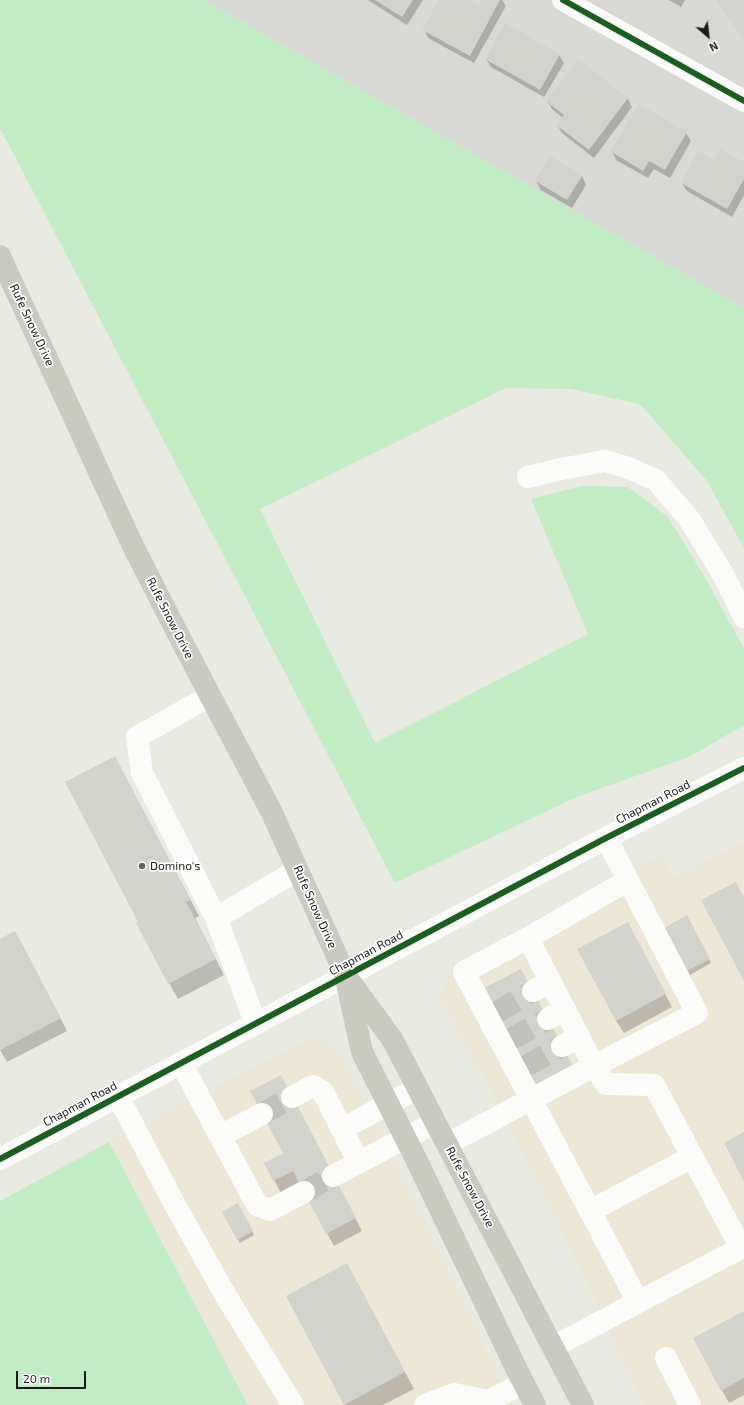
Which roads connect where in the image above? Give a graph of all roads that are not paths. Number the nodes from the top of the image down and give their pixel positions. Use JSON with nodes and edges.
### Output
{"nodes":[{"id":1,"x":562,"y":0,"type":"edge"},
{"id":2,"x":744,"y":101,"type":"edge"},
{"id":3,"x":0,"y":256,"type":"edge"},
{"id":4,"x":528,"y":477,"type":"dead end"},
{"id":5,"x":744,"y":616,"type":"edge"},
{"id":6,"x":210,"y":696,"type":"junction"},
{"id":7,"x":744,"y":768,"type":"edge"},
{"id":8,"x":606,"y":838,"type":"junction"},
{"id":9,"x":298,"y":870,"type":"junction"},
{"id":10,"x":628,"y":881,"type":"junction"},
{"id":11,"x":216,"y":918,"type":"junction"},
{"id":12,"x":528,"y":938,"type":"junction"},
{"id":13,"x":346,"y":976,"type":"junction"},
{"id":14,"x":256,"y":1024,"type":"junction"},
{"id":15,"x":181,"y":1064,"type":"junction"},
{"id":16,"x":594,"y":1066,"type":"junction"},
{"id":17,"x":418,"y":1088,"type":"junction"},
{"id":18,"x":118,"y":1096,"type":"junction"},
{"id":19,"x":292,"y":1097,"type":"tunnel mouth"},
{"id":20,"x":531,"y":1100,"type":"junction"},
{"id":21,"x":388,"y":1104,"type":"junction"},
{"id":22,"x":262,"y":1114,"type":"tunnel mouth"},
{"id":23,"x":436,"y":1122,"type":"junction"},
{"id":24,"x":342,"y":1129,"type":"junction"},
{"id":25,"x":220,"y":1136,"type":"junction"},
{"id":26,"x":405,"y":1138,"type":"junction"},
{"id":27,"x":447,"y":1144,"type":"junction"},
{"id":28,"x":692,"y":1157,"type":"junction"},
{"id":29,"x":0,"y":1159,"type":"edge"},
{"id":30,"x":359,"y":1162,"type":"junction"},
{"id":31,"x":333,"y":1176,"type":"tunnel mouth"},
{"id":32,"x":304,"y":1192,"type":"tunnel mouth"},
{"id":33,"x":590,"y":1211,"type":"junction"},
{"id":34,"x":638,"y":1302,"type":"junction"},
{"id":35,"x":553,"y":1347,"type":"junction"},
{"id":36,"x":666,"y":1358,"type":"dead end"},
{"id":37,"x":524,"y":1384,"type":"junction"},
{"id":38,"x":293,"y":1405,"type":"edge"},
{"id":39,"x":425,"y":1405,"type":"edge"},
{"id":40,"x":535,"y":1405,"type":"edge"},
{"id":41,"x":583,"y":1405,"type":"edge"},
{"id":42,"x":690,"y":1405,"type":"edge"}],
"edges":[{"from":1,"to":2,"type":"street"},
{"from":3,"to":6,"type":"main road","name":"Rufe Snow Drive"},
{"from":4,"to":5,"type":"street"},
{"from":6,"to":9,"type":"main road","name":"Rufe Snow Drive"},
{"from":6,"to":11,"type":"street"},
{"from":7,"to":8,"type":"street","name":"Chapman Road"},
{"from":8,"to":10,"type":"street"},
{"from":8,"to":13,"type":"street","name":"Chapman Road"},
{"from":9,"to":11,"type":"street"},
{"from":9,"to":13,"type":"main road","name":"Rufe Snow Drive"},
{"from":10,"to":12,"type":"street"},
{"from":10,"to":16,"type":"street"},
{"from":11,"to":14,"type":"street"},
{"from":12,"to":16,"type":"street"},
{"from":12,"to":20,"type":"street"},
{"from":13,"to":14,"type":"street","name":"Chapman Road"},
{"from":13,"to":17,"type":"main road","name":"Rufe Snow Drive"},
{"from":13,"to":21,"type":"main road","name":"Rufe Snow Drive"},
{"from":14,"to":15,"type":"street","name":"Chapman Road"},
{"from":15,"to":18,"type":"street","name":"Chapman Road"},
{"from":15,"to":25,"type":"street"},
{"from":16,"to":20,"type":"street"},
{"from":16,"to":28,"type":"street"},
{"from":17,"to":21,"type":"street"},
{"from":17,"to":23,"type":"main road","name":"Rufe Snow Drive"},
{"from":18,"to":29,"type":"street","name":"Chapman Road"},
{"from":18,"to":38,"type":"street"},
{"from":19,"to":24,"type":"street"},
{"from":20,"to":27,"type":"street"},
{"from":20,"to":33,"type":"street"},
{"from":21,"to":24,"type":"street"},
{"from":21,"to":26,"type":"main road","name":"Rufe Snow Drive"},
{"from":22,"to":25,"type":"street"},
{"from":23,"to":26,"type":"street"},
{"from":23,"to":27,"type":"main road","name":"Rufe Snow Drive"},
{"from":24,"to":30,"type":"street"},
{"from":25,"to":32,"type":"street"},
{"from":26,"to":30,"type":"street"},
{"from":26,"to":37,"type":"main road","name":"Rufe Snow Drive"},
{"from":27,"to":35,"type":"main road","name":"Rufe Snow Drive"},
{"from":28,"to":33,"type":"street"},
{"from":28,"to":34,"type":"street"},
{"from":30,"to":31,"type":"street"},
{"from":33,"to":34,"type":"street"},
{"from":34,"to":35,"type":"street"},
{"from":35,"to":41,"type":"main road","name":"Rufe Snow Drive"},
{"from":36,"to":42,"type":"street"},
{"from":37,"to":39,"type":"street"},
{"from":37,"to":40,"type":"main road","name":"Rufe Snow Drive"}]}
